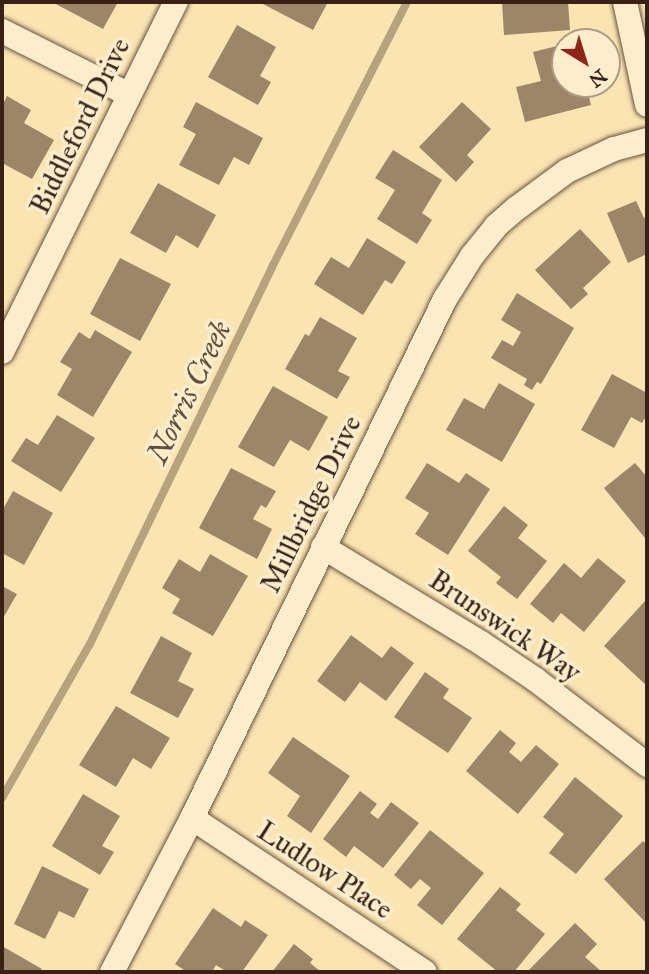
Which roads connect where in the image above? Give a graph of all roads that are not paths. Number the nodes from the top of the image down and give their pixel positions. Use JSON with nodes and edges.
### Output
{"nodes":[{"id":1,"x":176,"y":2,"type":"edge"},
{"id":2,"x":625,"y":2,"type":"edge"},
{"id":3,"x":2,"y":31,"type":"edge"},
{"id":4,"x":128,"y":94,"type":"junction"},
{"id":5,"x":647,"y":104,"type":"edge"},
{"id":6,"x":647,"y":141,"type":"edge"},
{"id":7,"x":2,"y":352,"type":"edge"},
{"id":8,"x":323,"y":547,"type":"junction"},
{"id":9,"x":647,"y":765,"type":"edge"},
{"id":10,"x":192,"y":818,"type":"junction"},
{"id":11,"x":112,"y":972,"type":"edge"},
{"id":12,"x":425,"y":972,"type":"edge"}],
"edges":[{"from":1,"to":4,"type":"street","name":"Biddleford Drive"},
{"from":2,"to":5,"type":"street"},
{"from":3,"to":4,"type":"street"},
{"from":4,"to":7,"type":"street","name":"Biddleford Drive"},
{"from":6,"to":8,"type":"street","name":"Millbridge Drive"},
{"from":8,"to":9,"type":"street","name":"Brunswick Way"},
{"from":8,"to":10,"type":"street","name":"Millbridge Drive"},
{"from":10,"to":11,"type":"street","name":"Millbridge Drive"},
{"from":10,"to":12,"type":"street","name":"Ludlow Place"}]}
